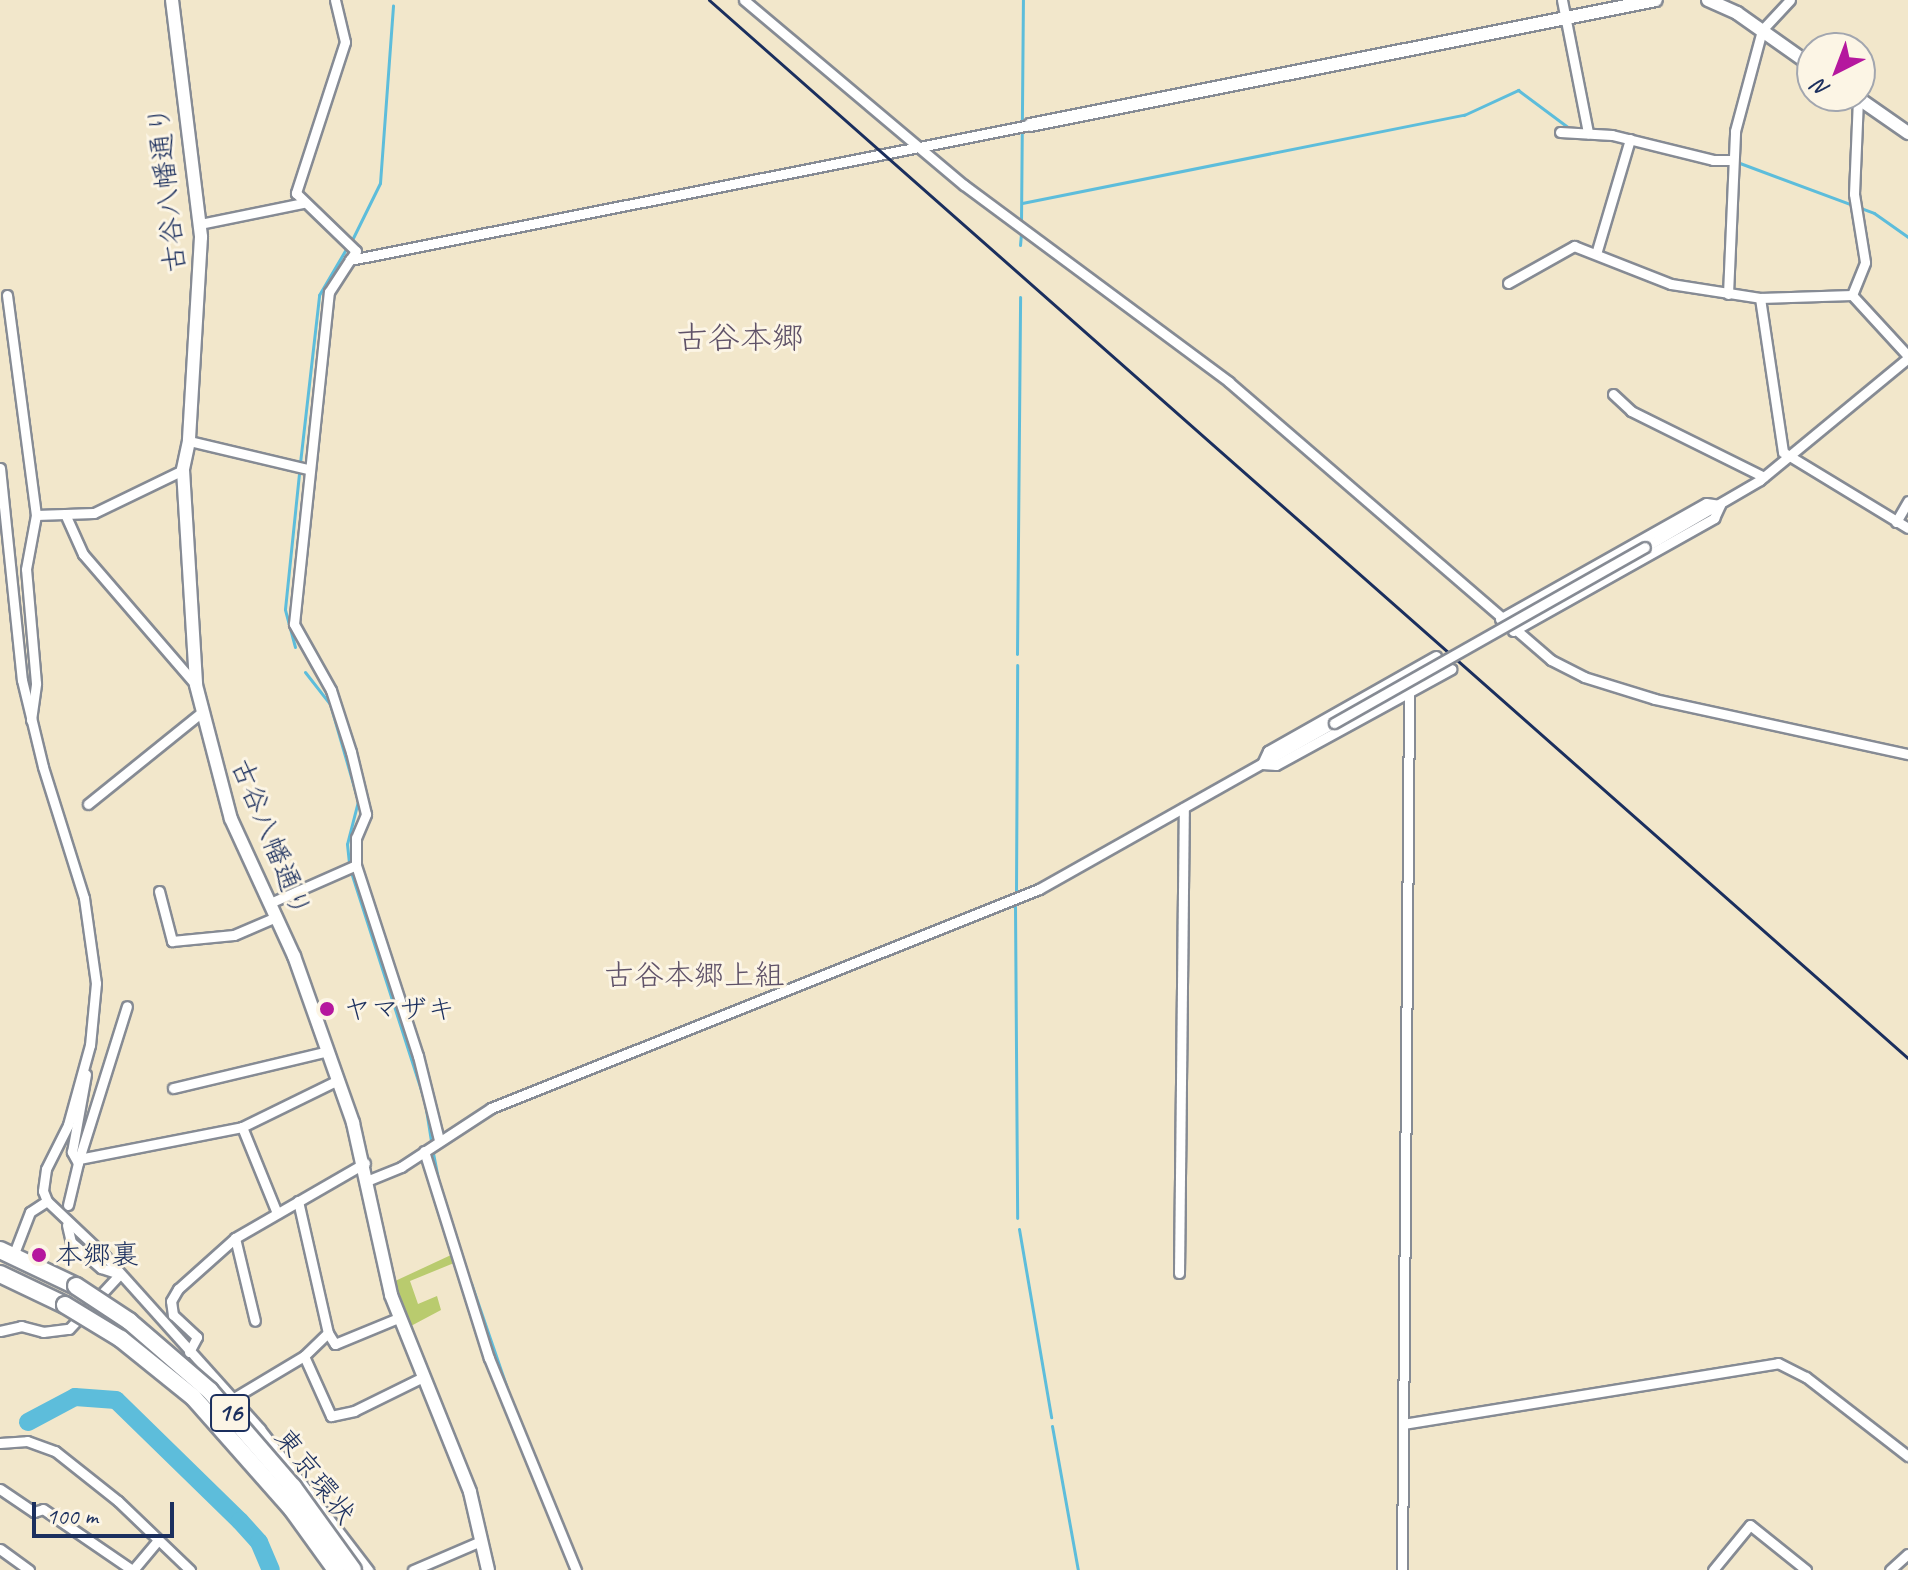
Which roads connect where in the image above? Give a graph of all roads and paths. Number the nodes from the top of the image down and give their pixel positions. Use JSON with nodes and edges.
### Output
{"nodes":[{"id":1,"x":172,"y":0,"type":"edge"},
{"id":2,"x":335,"y":0,"type":"edge"},
{"id":3,"x":744,"y":0,"type":"edge"},
{"id":4,"x":1562,"y":0,"type":"edge"},
{"id":5,"x":1656,"y":0,"type":"edge"},
{"id":6,"x":1708,"y":0,"type":"edge"},
{"id":7,"x":1790,"y":0,"type":"edge"},
{"id":8,"x":1566,"y":18,"type":"junction"},
{"id":9,"x":1762,"y":30,"type":"junction"},
{"id":10,"x":1796,"y":54,"type":"edge"},
{"id":11,"x":1876,"y":110,"type":"edge"},
{"id":12,"x":1857,"y":112,"type":"edge"},
{"id":13,"x":1030,"y":125,"type":"joint"},
{"id":14,"x":1560,"y":132,"type":"dead end"},
{"id":15,"x":1588,"y":133,"type":"junction"},
{"id":16,"x":1908,"y":133,"type":"edge"},
{"id":17,"x":1630,"y":139,"type":"junction"},
{"id":18,"x":920,"y":147,"type":"junction"},
{"id":19,"x":1731,"y":160,"type":"junction"},
{"id":20,"x":303,"y":203,"type":"junction"},
{"id":21,"x":200,"y":224,"type":"junction"},
{"id":22,"x":1596,"y":254,"type":"junction"},
{"id":23,"x":350,"y":260,"type":"junction"},
{"id":24,"x":1508,"y":283,"type":"dead end"},
{"id":25,"x":1728,"y":294,"type":"junction"},
{"id":26,"x":7,"y":295,"type":"dead end"},
{"id":27,"x":1852,"y":295,"type":"junction"},
{"id":28,"x":1760,"y":298,"type":"junction"},
{"id":29,"x":1908,"y":357,"type":"edge"},
{"id":30,"x":1613,"y":394,"type":"dead end"},
{"id":31,"x":189,"y":441,"type":"junction"},
{"id":32,"x":1788,"y":459,"type":"junction"},
{"id":33,"x":0,"y":468,"type":"edge"},
{"id":34,"x":307,"y":469,"type":"junction"},
{"id":35,"x":183,"y":470,"type":"junction"},
{"id":36,"x":1764,"y":477,"type":"junction"},
{"id":37,"x":1908,"y":501,"type":"edge"},
{"id":38,"x":1720,"y":505,"type":"junction"},
{"id":39,"x":65,"y":514,"type":"junction"},
{"id":40,"x":36,"y":515,"type":"junction"},
{"id":41,"x":1896,"y":522,"type":"junction"},
{"id":42,"x":1908,"y":528,"type":"edge"},
{"id":43,"x":1500,"y":619,"type":"junction"},
{"id":44,"x":1513,"y":631,"type":"junction"},
{"id":45,"x":1436,"y":656,"type":"dead end"},
{"id":46,"x":1451,"y":669,"type":"dead end"},
{"id":47,"x":196,"y":685,"type":"junction"},
{"id":48,"x":1409,"y":691,"type":"junction"},
{"id":49,"x":202,"y":712,"type":"junction"},
{"id":50,"x":31,"y":721,"type":"junction"},
{"id":51,"x":1908,"y":754,"type":"edge"},
{"id":52,"x":1262,"y":764,"type":"junction"},
{"id":53,"x":88,"y":804,"type":"dead end"},
{"id":54,"x":1184,"y":808,"type":"junction"},
{"id":55,"x":356,"y":865,"type":"junction"},
{"id":56,"x":159,"y":891,"type":"dead end"},
{"id":57,"x":270,"y":903,"type":"junction"},
{"id":58,"x":276,"y":917,"type":"junction"},
{"id":59,"x":127,"y":1006,"type":"dead end"},
{"id":60,"x":328,"y":1051,"type":"junction"},
{"id":61,"x":85,"y":1066,"type":"junction"},
{"id":62,"x":338,"y":1080,"type":"junction"},
{"id":63,"x":173,"y":1088,"type":"dead end"},
{"id":64,"x":242,"y":1127,"type":"junction"},
{"id":65,"x":439,"y":1140,"type":"junction"},
{"id":66,"x":424,"y":1151,"type":"junction"},
{"id":67,"x":79,"y":1161,"type":"junction"},
{"id":68,"x":365,"y":1163,"type":"junction"},
{"id":69,"x":369,"y":1180,"type":"junction"},
{"id":70,"x":47,"y":1201,"type":"junction"},
{"id":71,"x":298,"y":1201,"type":"junction"},
{"id":72,"x":68,"y":1205,"type":"dead end"},
{"id":73,"x":277,"y":1213,"type":"junction"},
{"id":74,"x":67,"y":1225,"type":"dead end"},
{"id":75,"x":235,"y":1238,"type":"junction"},
{"id":76,"x":6,"y":1253,"type":"edge"},
{"id":77,"x":1179,"y":1273,"type":"dead end"},
{"id":78,"x":120,"y":1274,"type":"junction"},
{"id":79,"x":1,"y":1276,"type":"edge"},
{"id":80,"x":398,"y":1318,"type":"junction"},
{"id":81,"x":255,"y":1321,"type":"dead end"},
{"id":82,"x":0,"y":1331,"type":"edge"},
{"id":83,"x":328,"y":1333,"type":"junction"},
{"id":84,"x":189,"y":1352,"type":"junction"},
{"id":85,"x":304,"y":1356,"type":"junction"},
{"id":86,"x":423,"y":1377,"type":"junction"},
{"id":87,"x":232,"y":1399,"type":"junction"},
{"id":88,"x":1403,"y":1424,"type":"junction"},
{"id":89,"x":0,"y":1443,"type":"edge"},
{"id":90,"x":1908,"y":1456,"type":"edge"},
{"id":91,"x":0,"y":1489,"type":"edge"},
{"id":92,"x":158,"y":1540,"type":"junction"},
{"id":93,"x":481,"y":1541,"type":"junction"},
{"id":94,"x":0,"y":1549,"type":"edge"},
{"id":95,"x":1908,"y":1554,"type":"edge"},
{"id":96,"x":29,"y":1570,"type":"edge"},
{"id":97,"x":133,"y":1570,"type":"edge"},
{"id":98,"x":190,"y":1570,"type":"edge"},
{"id":99,"x":336,"y":1570,"type":"edge"},
{"id":100,"x":353,"y":1570,"type":"edge"},
{"id":101,"x":368,"y":1570,"type":"edge"},
{"id":102,"x":413,"y":1570,"type":"edge"},
{"id":103,"x":488,"y":1570,"type":"edge"},
{"id":104,"x":576,"y":1570,"type":"edge"},
{"id":105,"x":1402,"y":1570,"type":"edge"},
{"id":106,"x":1713,"y":1570,"type":"edge"},
{"id":107,"x":1806,"y":1570,"type":"edge"},
{"id":108,"x":1890,"y":1570,"type":"edge"}],
"edges":[{"from":1,"to":21,"type":"street","name":"古谷八幡通り"},
{"from":2,"to":20,"type":"street"},
{"from":3,"to":18,"type":"street"},
{"from":4,"to":8,"type":"street"},
{"from":5,"to":8,"type":"street"},
{"from":6,"to":9,"type":"street"},
{"from":7,"to":9,"type":"street"},
{"from":8,"to":13,"type":"street"},
{"from":8,"to":15,"type":"street"},
{"from":9,"to":10,"type":"street"},
{"from":9,"to":19,"type":"street"},
{"from":11,"to":16,"type":"street"},
{"from":12,"to":27,"type":"street"},
{"from":13,"to":18,"type":"street"},
{"from":14,"to":15,"type":"street"},
{"from":15,"to":17,"type":"street"},
{"from":17,"to":19,"type":"street"},
{"from":17,"to":22,"type":"street"},
{"from":18,"to":23,"type":"street"},
{"from":18,"to":43,"type":"street"},
{"from":19,"to":25,"type":"street"},
{"from":20,"to":21,"type":"street"},
{"from":20,"to":23,"type":"street"},
{"from":21,"to":31,"type":"street","name":"古谷八幡通り"},
{"from":22,"to":24,"type":"street"},
{"from":22,"to":25,"type":"street"},
{"from":23,"to":34,"type":"street"},
{"from":25,"to":28,"type":"street"},
{"from":26,"to":40,"type":"street"},
{"from":27,"to":28,"type":"street"},
{"from":27,"to":29,"type":"street"},
{"from":28,"to":32,"type":"street"},
{"from":29,"to":32,"type":"street"},
{"from":30,"to":36,"type":"street"},
{"from":31,"to":34,"type":"street"},
{"from":31,"to":35,"type":"street","name":"古谷八幡通り"},
{"from":32,"to":36,"type":"street"},
{"from":32,"to":41,"type":"street"},
{"from":33,"to":50,"type":"street"},
{"from":34,"to":55,"type":"street"},
{"from":35,"to":39,"type":"street"},
{"from":35,"to":47,"type":"street","name":"古谷八幡通り"},
{"from":36,"to":38,"type":"street"},
{"from":37,"to":41,"type":"street"},
{"from":38,"to":43,"type":"street"},
{"from":38,"to":44,"type":"street"},
{"from":38,"to":52,"type":"street","bridge":true},
{"from":39,"to":40,"type":"street"},
{"from":39,"to":47,"type":"street"},
{"from":40,"to":50,"type":"street"},
{"from":41,"to":42,"type":"street"},
{"from":43,"to":44,"type":"street"},
{"from":44,"to":51,"type":"street"},
{"from":45,"to":52,"type":"street"},
{"from":46,"to":48,"type":"street"},
{"from":47,"to":49,"type":"street","name":"古谷八幡通り"},
{"from":48,"to":52,"type":"street"},
{"from":48,"to":88,"type":"street"},
{"from":49,"to":53,"type":"street"},
{"from":49,"to":57,"type":"street","name":"古谷八幡通り"},
{"from":50,"to":61,"type":"street"},
{"from":52,"to":54,"type":"street"},
{"from":54,"to":65,"type":"street"},
{"from":54,"to":77,"type":"street"},
{"from":55,"to":57,"type":"street"},
{"from":55,"to":65,"type":"street"},
{"from":56,"to":58,"type":"street"},
{"from":57,"to":58,"type":"street","name":"古谷八幡通り"},
{"from":58,"to":60,"type":"street","name":"古谷八幡通り"},
{"from":59,"to":67,"type":"street"},
{"from":60,"to":62,"type":"street","name":"古谷八幡通り"},
{"from":60,"to":63,"type":"street"},
{"from":61,"to":67,"type":"street"},
{"from":61,"to":70,"type":"street"},
{"from":62,"to":64,"type":"street"},
{"from":62,"to":68,"type":"street","name":"古谷八幡通り"},
{"from":64,"to":67,"type":"street"},
{"from":64,"to":73,"type":"street"},
{"from":65,"to":66,"type":"street"},
{"from":66,"to":69,"type":"street"},
{"from":66,"to":104,"type":"street"},
{"from":67,"to":72,"type":"street"},
{"from":68,"to":69,"type":"street","name":"古谷八幡通り"},
{"from":68,"to":71,"type":"street"},
{"from":69,"to":80,"type":"street","name":"古谷八幡通り"},
{"from":70,"to":76,"type":"street"},
{"from":70,"to":78,"type":"street"},
{"from":71,"to":73,"type":"street"},
{"from":71,"to":83,"type":"street"},
{"from":73,"to":75,"type":"street"},
{"from":74,"to":78,"type":"street"},
{"from":75,"to":81,"type":"street"},
{"from":75,"to":84,"type":"street"},
{"from":76,"to":100,"type":"highway","name":"東京環状","number":"16","bridge":true},
{"from":78,"to":82,"type":"street"},
{"from":78,"to":84,"type":"street"},
{"from":79,"to":99,"type":"highway","name":"東京環状","number":"16","bridge":true},
{"from":80,"to":83,"type":"street"},
{"from":80,"to":86,"type":"street","name":"古谷八幡通り"},
{"from":83,"to":85,"type":"street"},
{"from":84,"to":87,"type":"street"},
{"from":85,"to":86,"type":"street"},
{"from":85,"to":87,"type":"street"},
{"from":86,"to":93,"type":"street","name":"古谷八幡通り"},
{"from":87,"to":101,"type":"street"},
{"from":88,"to":90,"type":"street"},
{"from":88,"to":105,"type":"street"},
{"from":89,"to":92,"type":"street"},
{"from":91,"to":97,"type":"street"},
{"from":92,"to":97,"type":"street"},
{"from":92,"to":98,"type":"street"},
{"from":93,"to":102,"type":"street"},
{"from":93,"to":103,"type":"street","name":"古谷八幡通り"},
{"from":94,"to":96,"type":"street"},
{"from":95,"to":108,"type":"street"},
{"from":106,"to":107,"type":"street"}]}
